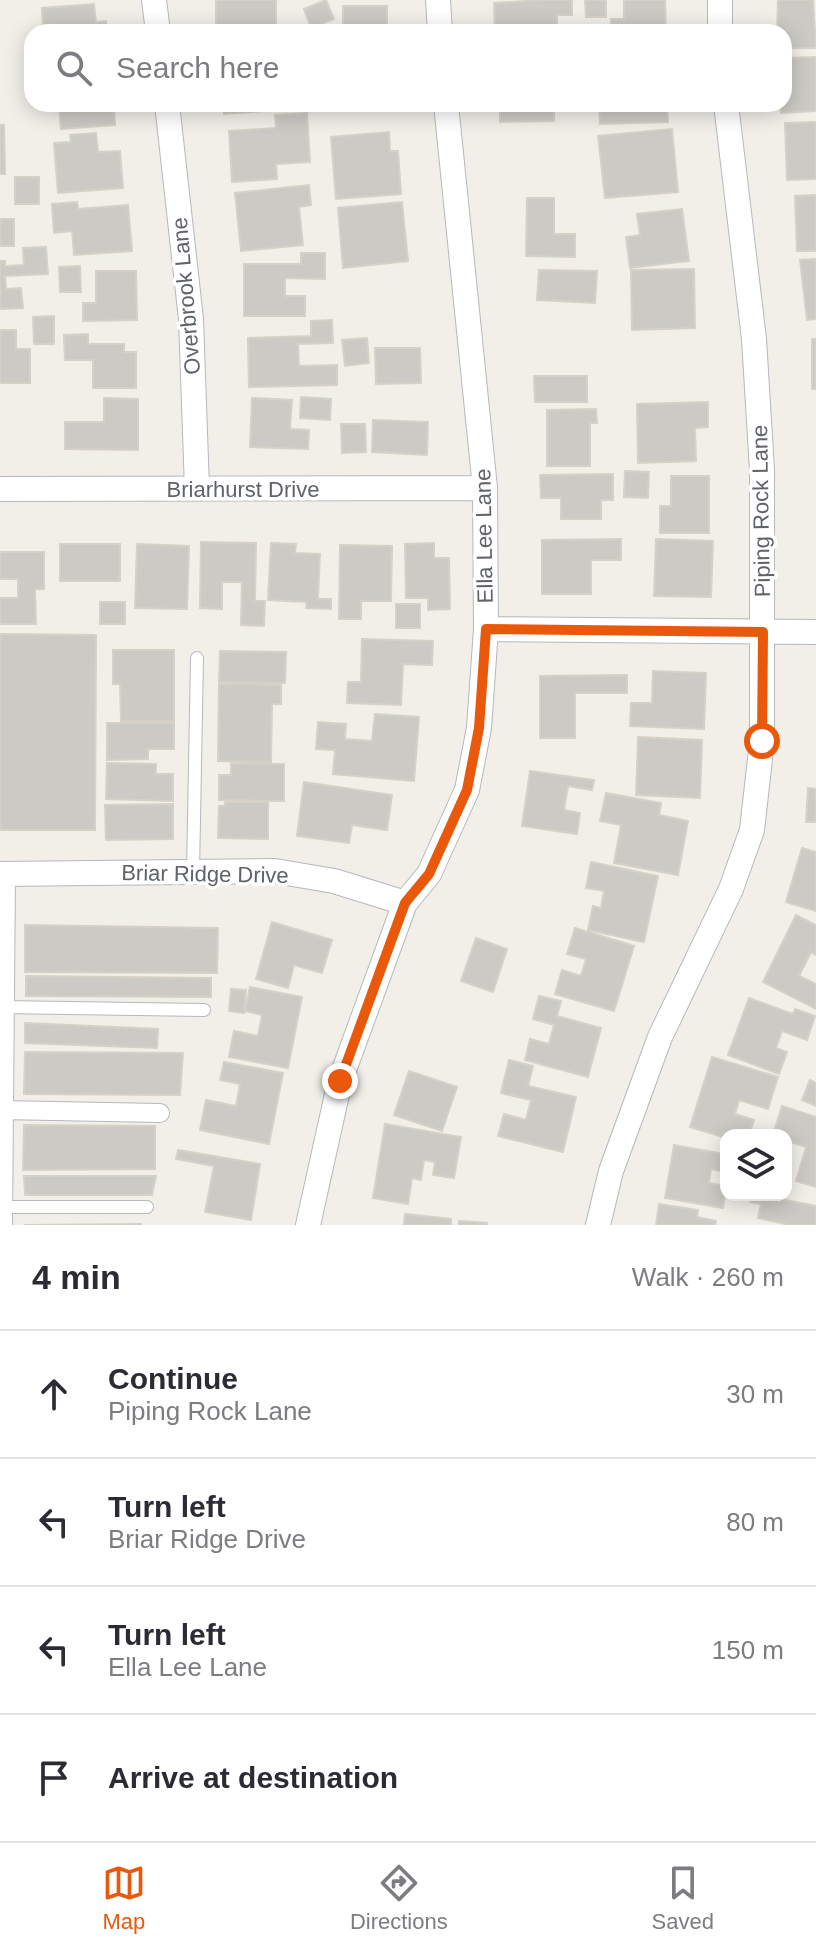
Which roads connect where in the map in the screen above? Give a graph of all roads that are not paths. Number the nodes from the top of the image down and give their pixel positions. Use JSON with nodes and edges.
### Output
{"nodes":[{"id":1,"x":154,"y":0,"type":"edge"},
{"id":2,"x":438,"y":0,"type":"edge"},
{"id":3,"x":720,"y":0,"type":"edge"},
{"id":4,"x":157,"y":24,"type":"edge"},
{"id":5,"x":440,"y":24,"type":"edge"},
{"id":6,"x":720,"y":24,"type":"edge"},
{"id":7,"x":168,"y":112,"type":"edge"},
{"id":8,"x":447,"y":112,"type":"edge"},
{"id":9,"x":727,"y":112,"type":"edge"},
{"id":10,"x":485,"y":488,"type":"junction"},
{"id":11,"x":0,"y":489,"type":"edge"},
{"id":12,"x":197,"y":489,"type":"junction"},
{"id":13,"x":486,"y":629,"type":"junction"},
{"id":14,"x":763,"y":632,"type":"junction"},
{"id":15,"x":816,"y":632,"type":"edge"},
{"id":16,"x":197,"y":658,"type":"dead end"},
{"id":17,"x":193,"y":873,"type":"junction"},
{"id":18,"x":2,"y":874,"type":"edge"},
{"id":19,"x":405,"y":903,"type":"junction"},
{"id":20,"x":1,"y":1007,"type":"edge"},
{"id":21,"x":204,"y":1010,"type":"dead end"},
{"id":22,"x":0,"y":1110,"type":"edge"},
{"id":23,"x":160,"y":1113,"type":"dead end"},
{"id":24,"x":0,"y":1207,"type":"edge"},
{"id":25,"x":147,"y":1207,"type":"dead end"},
{"id":26,"x":0,"y":1225,"type":"edge"},
{"id":27,"x":308,"y":1225,"type":"edge"},
{"id":28,"x":598,"y":1225,"type":"edge"}],
"edges":[{"from":1,"to":4,"type":"street"},
{"from":2,"to":5,"type":"street"},
{"from":3,"to":6,"type":"street"},
{"from":7,"to":12,"type":"street","name":"Overbrook Lane"},
{"from":8,"to":10,"type":"street","name":"Ella Lee Lane"},
{"from":9,"to":14,"type":"street","name":"Piping Rock Lane"},
{"from":10,"to":12,"type":"street","name":"Briarhurst Drive"},
{"from":10,"to":13,"type":"street","name":"Ella Lee Lane"},
{"from":11,"to":12,"type":"street","name":"Briarhurst Drive"},
{"from":13,"to":14,"type":"street"},
{"from":13,"to":19,"type":"street","name":"Ella Lee Lane"},
{"from":14,"to":15,"type":"street"},
{"from":14,"to":28,"type":"street","name":"Piping Rock Lane"},
{"from":16,"to":17,"type":"lane"},
{"from":17,"to":18,"type":"street","name":"Briar Ridge Drive"},
{"from":17,"to":19,"type":"street","name":"Briar Ridge Drive"},
{"from":18,"to":20,"type":"street"},
{"from":19,"to":27,"type":"street","name":"Ella Lee Lane"},
{"from":20,"to":21,"type":"lane"},
{"from":20,"to":22,"type":"street"},
{"from":22,"to":23,"type":"street"},
{"from":22,"to":24,"type":"street"},
{"from":24,"to":25,"type":"lane"},
{"from":24,"to":26,"type":"street"}]}
